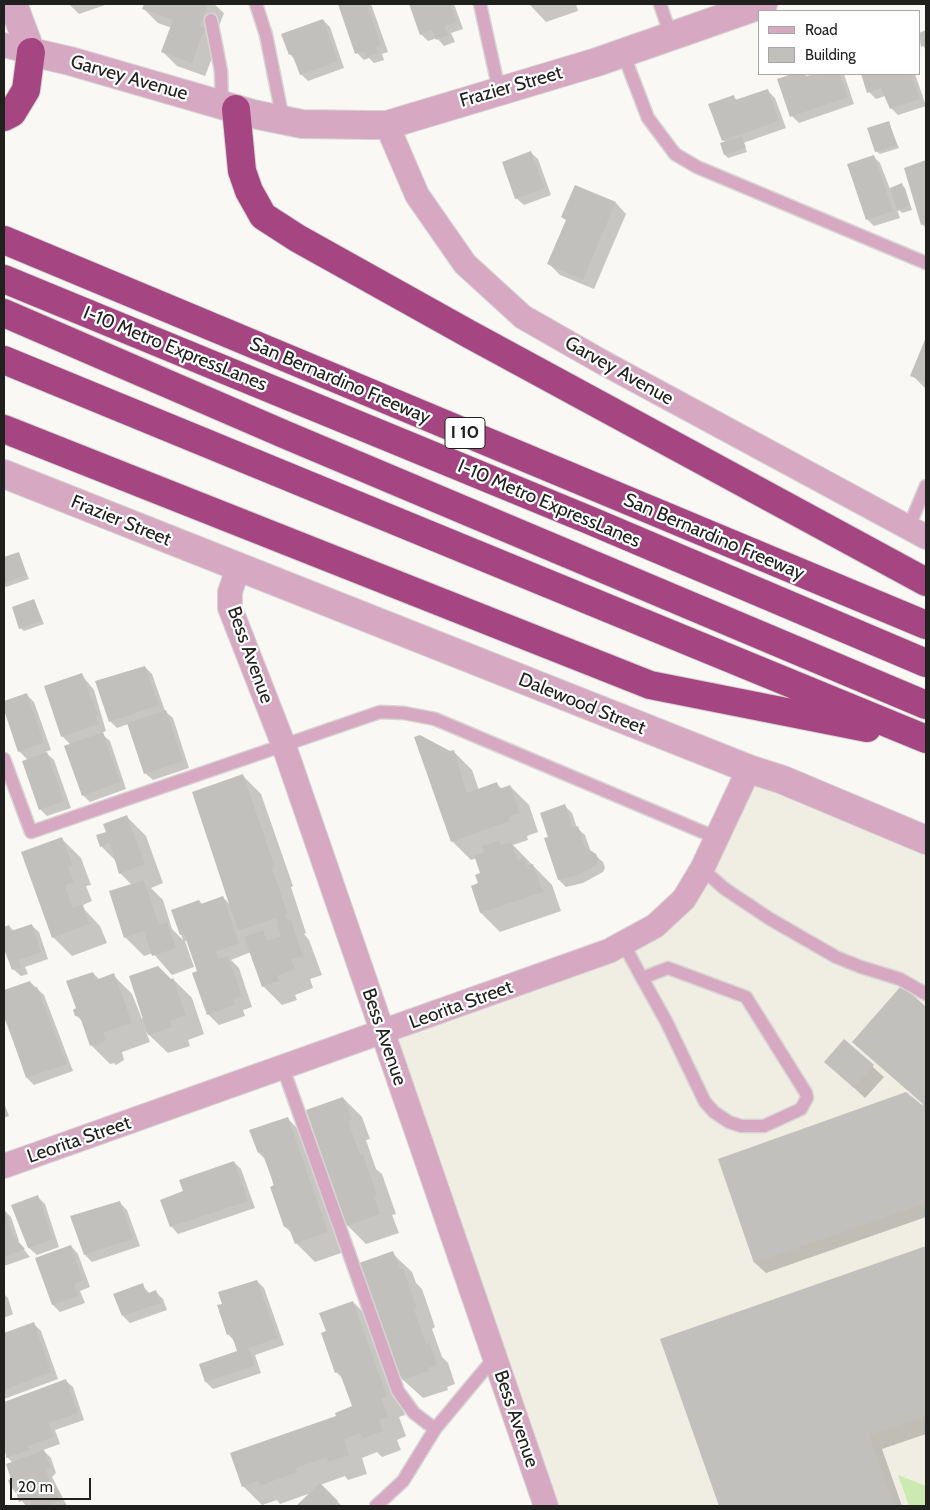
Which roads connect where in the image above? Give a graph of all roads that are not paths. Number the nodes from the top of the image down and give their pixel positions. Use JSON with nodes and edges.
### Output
{"nodes":[{"id":1,"x":14,"y":4,"type":"edge"},
{"id":2,"x":256,"y":4,"type":"edge"},
{"id":3,"x":480,"y":4,"type":"edge"},
{"id":4,"x":660,"y":4,"type":"edge"},
{"id":5,"x":763,"y":4,"type":"edge"},
{"id":6,"x":211,"y":20,"type":"dead end"},
{"id":7,"x":672,"y":36,"type":"junction"},
{"id":8,"x":4,"y":45,"type":"edge"},
{"id":9,"x":31,"y":52,"type":"junction"},
{"id":10,"x":623,"y":53,"type":"junction"},
{"id":11,"x":499,"y":90,"type":"junction"},
{"id":12,"x":237,"y":109,"type":"junction"},
{"id":13,"x":4,"y":117,"type":"edge"},
{"id":14,"x":283,"y":120,"type":"junction"},
{"id":15,"x":387,"y":124,"type":"junction"},
{"id":16,"x":4,"y":240,"type":"edge"},
{"id":17,"x":926,"y":263,"type":"edge"},
{"id":18,"x":4,"y":279,"type":"edge"},
{"id":19,"x":4,"y":313,"type":"edge"},
{"id":20,"x":4,"y":360,"type":"edge"},
{"id":21,"x":4,"y":429,"type":"edge"},
{"id":22,"x":4,"y":474,"type":"edge"},
{"id":23,"x":926,"y":486,"type":"edge"},
{"id":24,"x":917,"y":533,"type":"edge"},
{"id":25,"x":238,"y":568,"type":"junction"},
{"id":26,"x":926,"y":582,"type":"edge"},
{"id":27,"x":926,"y":625,"type":"edge"},
{"id":28,"x":926,"y":664,"type":"edge"},
{"id":29,"x":926,"y":705,"type":"edge"},
{"id":30,"x":926,"y":739,"type":"edge"},
{"id":31,"x":284,"y":746,"type":"junction"},
{"id":32,"x":4,"y":759,"type":"edge"},
{"id":33,"x":749,"y":769,"type":"junction"},
{"id":34,"x":717,"y":838,"type":"junction"},
{"id":35,"x":926,"y":840,"type":"edge"},
{"id":36,"x":702,"y":869,"type":"junction"},
{"id":37,"x":623,"y":943,"type":"junction"},
{"id":38,"x":642,"y":978,"type":"junction"},
{"id":39,"x":926,"y":994,"type":"edge"},
{"id":40,"x":383,"y":1033,"type":"junction"},
{"id":41,"x":283,"y":1068,"type":"junction"},
{"id":42,"x":4,"y":1166,"type":"edge"},
{"id":43,"x":495,"y":1357,"type":"junction"},
{"id":44,"x":435,"y":1429,"type":"junction"},
{"id":45,"x":376,"y":1506,"type":"edge"},
{"id":46,"x":546,"y":1506,"type":"edge"}],
"edges":[{"from":1,"to":9,"type":"street"},
{"from":2,"to":14,"type":"lane"},
{"from":3,"to":11,"type":"lane"},
{"from":4,"to":7,"type":"lane"},
{"from":5,"to":7,"type":"street","name":"Frazier Street"},
{"from":6,"to":12,"type":"lane"},
{"from":7,"to":10,"type":"street","name":"Frazier Street"},
{"from":8,"to":9,"type":"street","name":"Garvey Avenue"},
{"from":9,"to":12,"type":"street","name":"Garvey Avenue"},
{"from":9,"to":13,"type":"highway"},
{"from":10,"to":11,"type":"street","name":"Frazier Street"},
{"from":10,"to":17,"type":"lane"},
{"from":11,"to":15,"type":"street","name":"Frazier Street"},
{"from":12,"to":14,"type":"street","name":"Frazier Street"},
{"from":12,"to":26,"type":"highway"},
{"from":14,"to":15,"type":"street","name":"Frazier Street"},
{"from":15,"to":24,"type":"street","name":"Garvey Avenue"},
{"from":16,"to":27,"type":"highway","name":"San Bernardino Freeway","number":"I 10"},
{"from":18,"to":28,"type":"highway","name":"I-10 Metro ExpressLanes"},
{"from":19,"to":29,"type":"highway"},
{"from":20,"to":30,"type":"highway"},
{"from":21,"to":30,"type":"highway"},
{"from":22,"to":25,"type":"street","name":"Frazier Street"},
{"from":23,"to":24,"type":"lane"},
{"from":25,"to":31,"type":"street","name":"Bess Avenue"},
{"from":25,"to":33,"type":"street","name":"Dalewood Street"},
{"from":31,"to":32,"type":"lane"},
{"from":31,"to":34,"type":"lane"},
{"from":31,"to":40,"type":"street","name":"Bess Avenue"},
{"from":33,"to":34,"type":"street","name":"Leorita Street"},
{"from":33,"to":35,"type":"street","name":"Dalewood Street"},
{"from":34,"to":36,"type":"street","name":"Leorita Street"},
{"from":36,"to":37,"type":"street","name":"Leorita Street"},
{"from":36,"to":39,"type":"lane"},
{"from":37,"to":38,"type":"lane"},
{"from":37,"to":40,"type":"street","name":"Leorita Street"},
{"from":38,"to":38,"type":"lane"},
{"from":40,"to":41,"type":"street","name":"Leorita Street"},
{"from":40,"to":43,"type":"street","name":"Bess Avenue"},
{"from":41,"to":42,"type":"street","name":"Leorita Street"},
{"from":41,"to":44,"type":"lane"},
{"from":43,"to":44,"type":"lane"},
{"from":43,"to":46,"type":"street","name":"Bess Avenue"},
{"from":44,"to":45,"type":"lane"}]}
